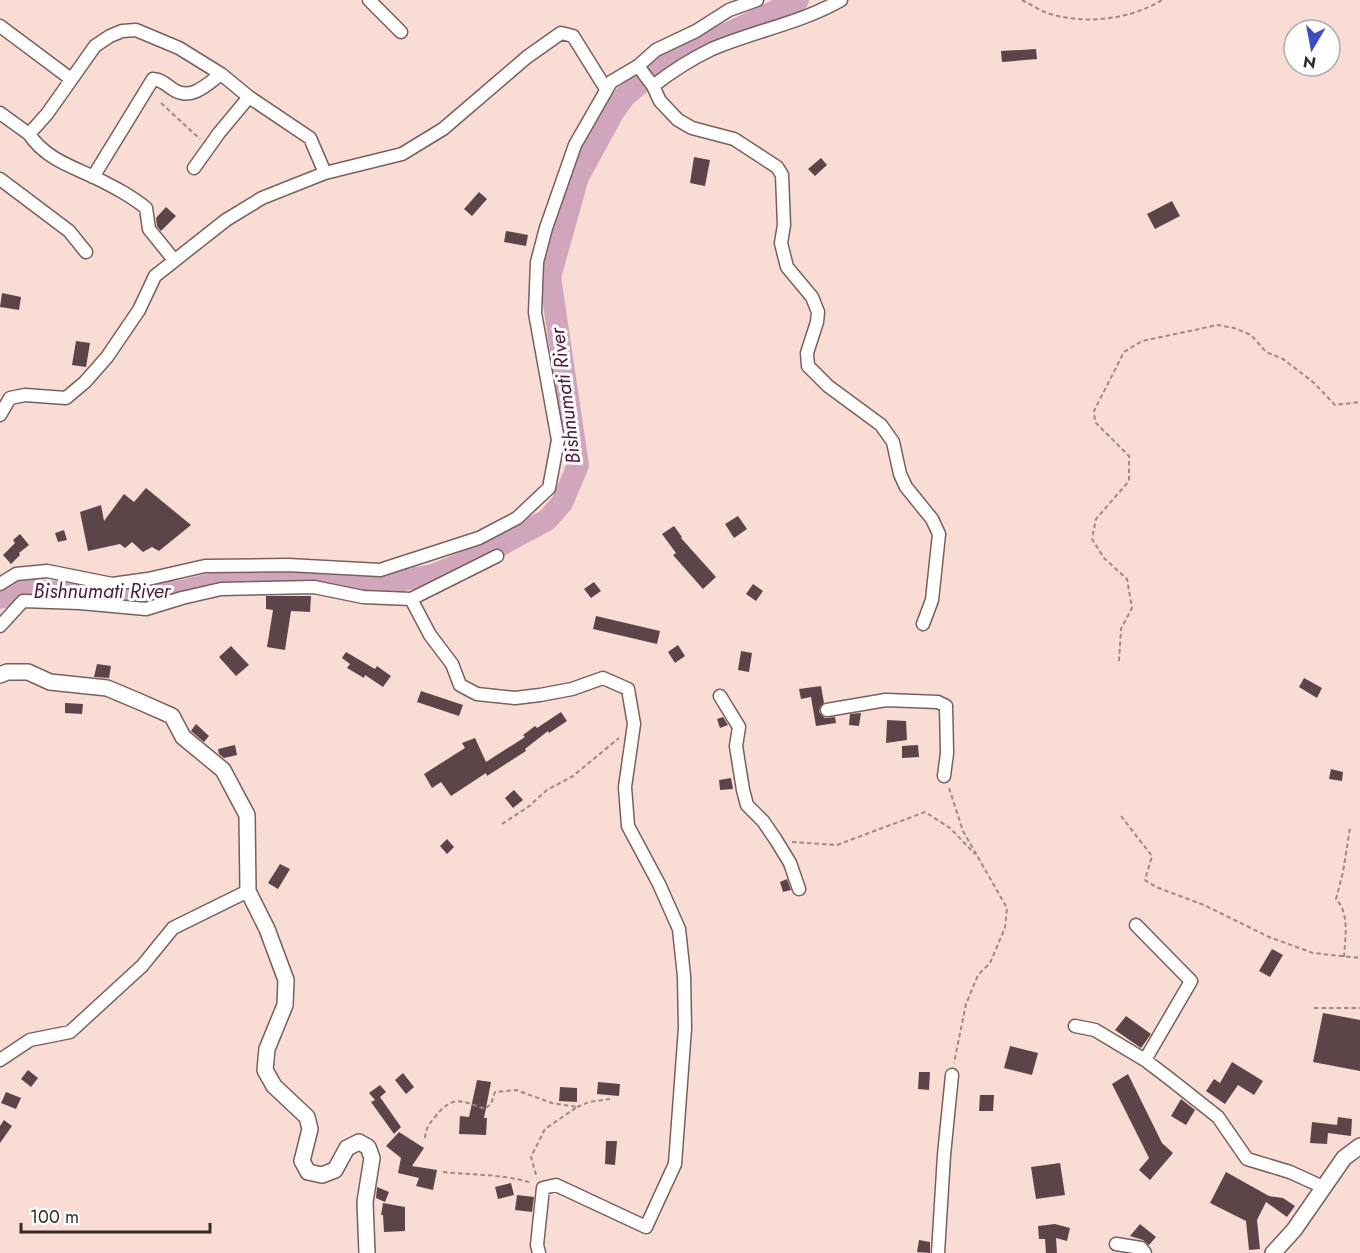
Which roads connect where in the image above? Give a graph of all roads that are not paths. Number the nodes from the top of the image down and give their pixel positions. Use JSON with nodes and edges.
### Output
{"nodes":[{"id":1,"x":369,"y":0,"type":"edge"},
{"id":2,"x":757,"y":0,"type":"edge"},
{"id":3,"x":842,"y":0,"type":"edge"},
{"id":4,"x":0,"y":26,"type":"edge"},
{"id":5,"x":400,"y":32,"type":"dead end"},
{"id":6,"x":640,"y":70,"type":"junction"},
{"id":7,"x":221,"y":74,"type":"junction"},
{"id":8,"x":71,"y":79,"type":"junction"},
{"id":9,"x":653,"y":86,"type":"junction"},
{"id":10,"x":606,"y":89,"type":"junction"},
{"id":11,"x":249,"y":97,"type":"junction"},
{"id":12,"x":0,"y":113,"type":"edge"},
{"id":13,"x":29,"y":134,"type":"junction"},
{"id":14,"x":194,"y":168,"type":"dead end"},
{"id":15,"x":325,"y":173,"type":"junction"},
{"id":16,"x":93,"y":177,"type":"junction"},
{"id":17,"x":0,"y":178,"type":"edge"},
{"id":18,"x":86,"y":252,"type":"dead end"},
{"id":19,"x":174,"y":260,"type":"junction"},
{"id":20,"x":0,"y":415,"type":"edge"},
{"id":21,"x":497,"y":556,"type":"dead end"},
{"id":22,"x":0,"y":584,"type":"edge"},
{"id":23,"x":411,"y":599,"type":"junction"},
{"id":24,"x":923,"y":624,"type":"dead end"},
{"id":25,"x":0,"y":626,"type":"edge"},
{"id":26,"x":0,"y":675,"type":"edge"},
{"id":27,"x":720,"y":696,"type":"dead end"},
{"id":28,"x":827,"y":710,"type":"dead end"},
{"id":29,"x":944,"y":776,"type":"road end"},
{"id":30,"x":799,"y":890,"type":"dead end"},
{"id":31,"x":248,"y":891,"type":"junction"},
{"id":32,"x":1136,"y":925,"type":"dead end"},
{"id":33,"x":1075,"y":1026,"type":"dead end"},
{"id":34,"x":0,"y":1060,"type":"edge"},
{"id":35,"x":1145,"y":1060,"type":"junction"},
{"id":36,"x":952,"y":1075,"type":"road end"},
{"id":37,"x":1360,"y":1146,"type":"edge"},
{"id":38,"x":1323,"y":1187,"type":"junction"},
{"id":39,"x":1116,"y":1244,"type":"dead end"},
{"id":40,"x":367,"y":1253,"type":"edge"},
{"id":41,"x":538,"y":1253,"type":"edge"},
{"id":42,"x":938,"y":1253,"type":"edge"},
{"id":43,"x":1145,"y":1253,"type":"edge"},
{"id":44,"x":1273,"y":1253,"type":"edge"}],
"edges":[{"from":1,"to":5,"type":"street"},
{"from":2,"to":6,"type":"street"},
{"from":3,"to":9,"type":"street"},
{"from":4,"to":8,"type":"street"},
{"from":6,"to":9,"type":"street"},
{"from":6,"to":10,"type":"street"},
{"from":7,"to":8,"type":"street"},
{"from":7,"to":11,"type":"street"},
{"from":7,"to":16,"type":"street"},
{"from":8,"to":13,"type":"street"},
{"from":9,"to":24,"type":"street"},
{"from":10,"to":15,"type":"street"},
{"from":10,"to":22,"type":"street"},
{"from":11,"to":14,"type":"street"},
{"from":11,"to":15,"type":"street"},
{"from":12,"to":13,"type":"street"},
{"from":13,"to":16,"type":"street"},
{"from":15,"to":19,"type":"street"},
{"from":16,"to":19,"type":"street"},
{"from":17,"to":18,"type":"street"},
{"from":19,"to":20,"type":"street"},
{"from":21,"to":23,"type":"street"},
{"from":23,"to":25,"type":"street"},
{"from":23,"to":41,"type":"street"},
{"from":26,"to":31,"type":"street"},
{"from":27,"to":30,"type":"street"},
{"from":28,"to":29,"type":"street"},
{"from":31,"to":34,"type":"street"},
{"from":31,"to":40,"type":"street"},
{"from":32,"to":35,"type":"street"},
{"from":33,"to":35,"type":"street"},
{"from":35,"to":38,"type":"street"},
{"from":36,"to":42,"type":"street"},
{"from":37,"to":38,"type":"street"},
{"from":38,"to":44,"type":"street"},
{"from":39,"to":43,"type":"street"}]}
